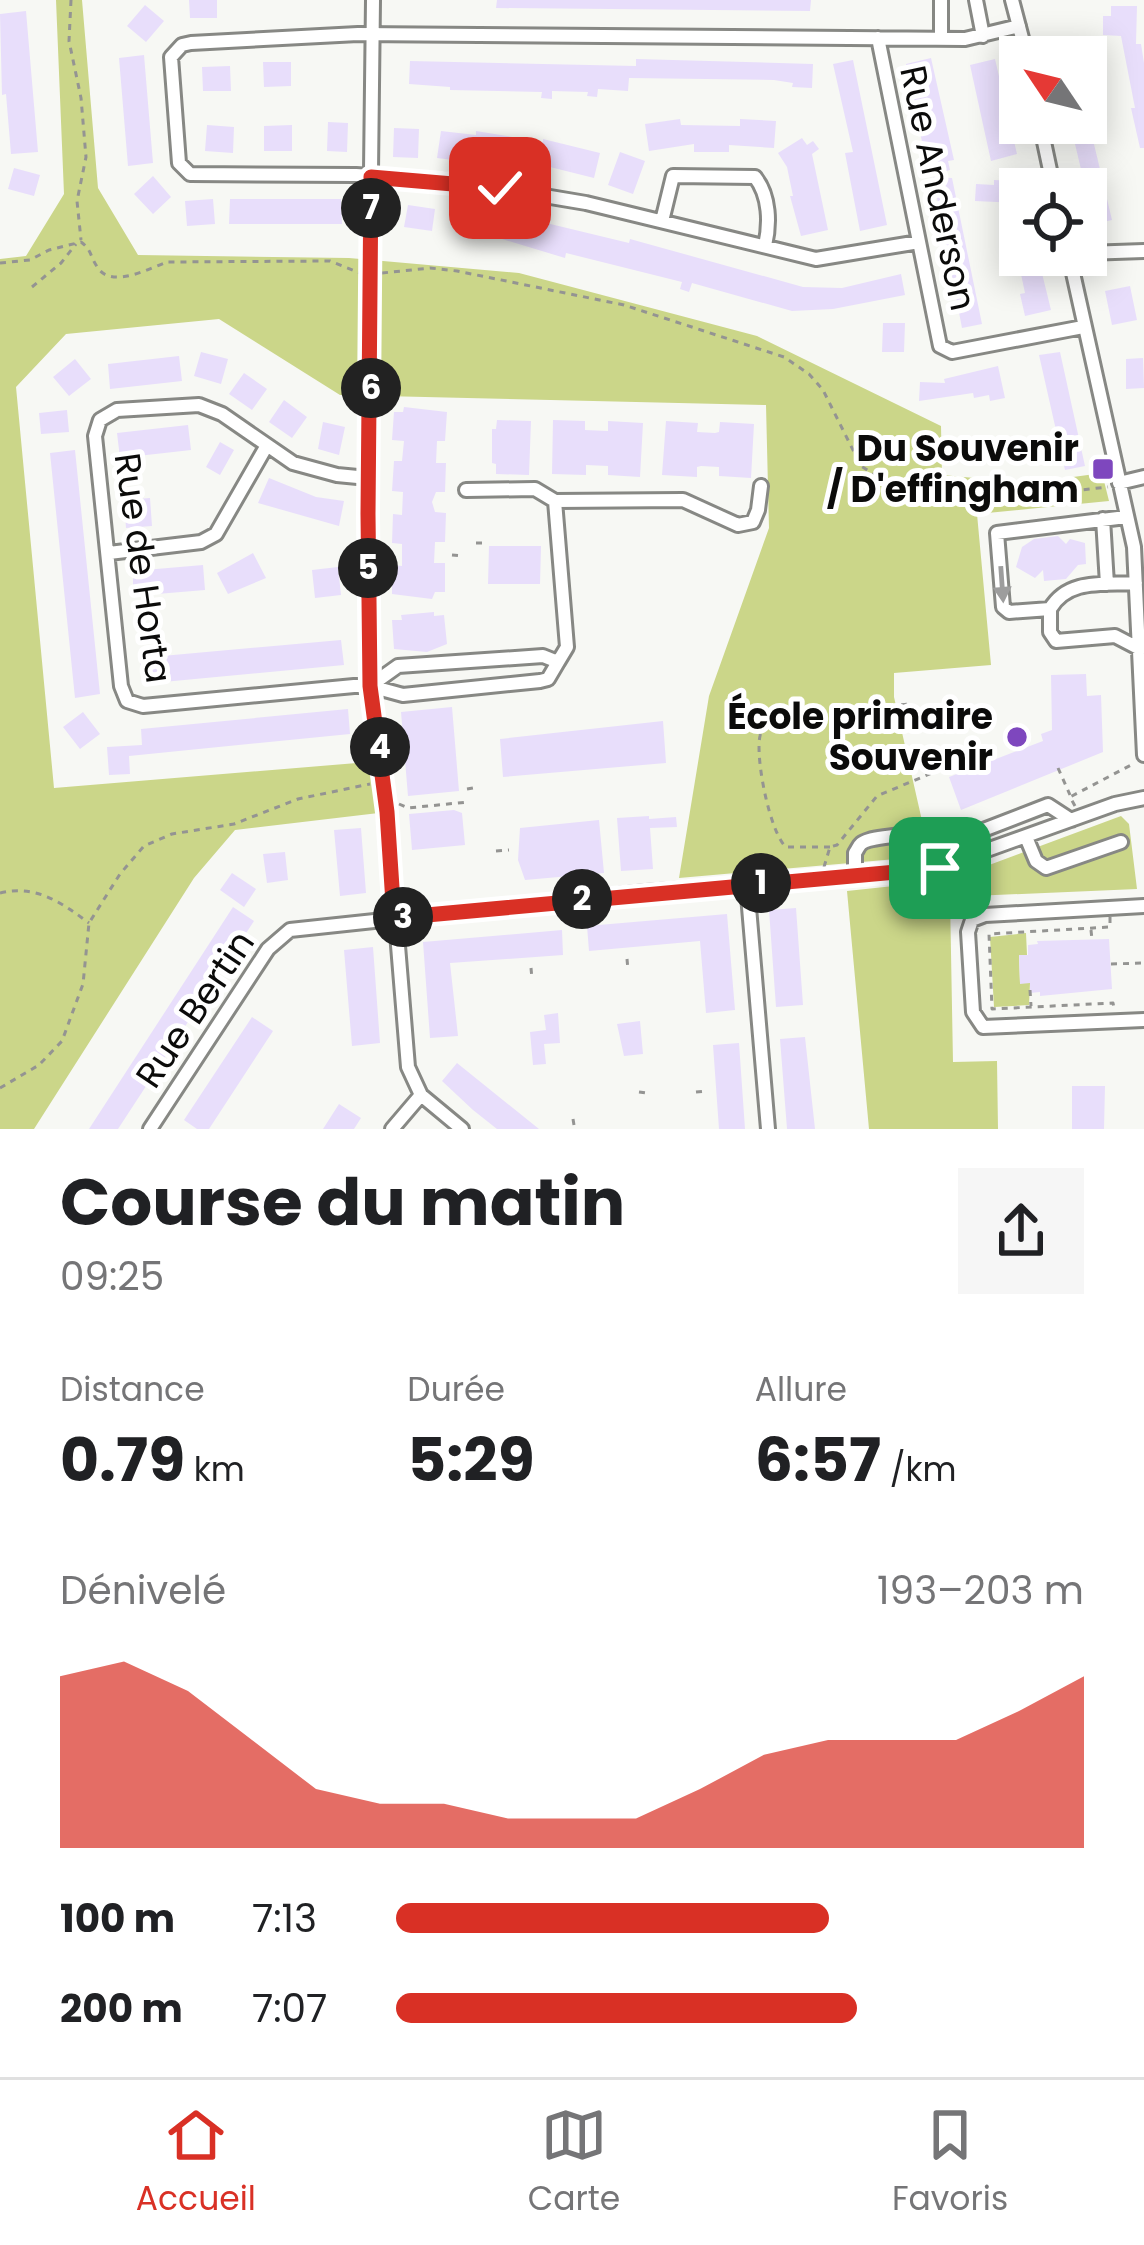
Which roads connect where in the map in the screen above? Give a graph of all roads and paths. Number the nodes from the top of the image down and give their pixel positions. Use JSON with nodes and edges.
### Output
{"nodes":[{"id":1,"x":71,"y":0,"type":"edge"},
{"id":2,"x":373,"y":0,"type":"edge"},
{"id":3,"x":941,"y":0,"type":"edge"},
{"id":4,"x":976,"y":0,"type":"edge"},
{"id":5,"x":1012,"y":0,"type":"edge"},
{"id":6,"x":1019,"y":26,"type":"junction"},
{"id":7,"x":373,"y":35,"type":"junction"},
{"id":8,"x":983,"y":36,"type":"junction"},
{"id":9,"x":1022,"y":36,"type":"edge"},
{"id":10,"x":878,"y":38,"type":"junction"},
{"id":11,"x":941,"y":38,"type":"junction"},
{"id":12,"x":371,"y":177,"type":"junction"},
{"id":13,"x":662,"y":221,"type":"junction"},
{"id":14,"x":79,"y":242,"type":"junction"},
{"id":15,"x":919,"y":242,"type":"junction"},
{"id":16,"x":765,"y":247,"type":"junction"},
{"id":17,"x":1144,"y":251,"type":"edge"},
{"id":18,"x":1107,"y":253,"type":"edge"},
{"id":19,"x":0,"y":263,"type":"edge"},
{"id":20,"x":365,"y":272,"type":"dead end"},
{"id":21,"x":378,"y":273,"type":"dead end"},
{"id":22,"x":1074,"y":276,"type":"edge"},
{"id":23,"x":32,"y":287,"type":"dead end"},
{"id":24,"x":1083,"y":327,"type":"junction"},
{"id":25,"x":266,"y":447,"type":"junction"},
{"id":26,"x":1144,"y":477,"type":"edge"},
{"id":27,"x":368,"y":478,"type":"junction"},
{"id":28,"x":1113,"y":485,"type":"junction"},
{"id":29,"x":761,"y":486,"type":"dead end"},
{"id":30,"x":466,"y":490,"type":"dead end"},
{"id":31,"x":555,"y":501,"type":"junction"},
{"id":32,"x":1126,"y":517,"type":"junction"},
{"id":33,"x":1103,"y":518,"type":"junction"},
{"id":34,"x":538,"y":522,"type":"dead end"},
{"id":35,"x":556,"y":523,"type":"junction"},
{"id":36,"x":476,"y":543,"type":"dead end"},
{"id":37,"x":488,"y":543,"type":"dead end"},
{"id":38,"x":109,"y":553,"type":"junction"},
{"id":39,"x":452,"y":555,"type":"dead end"},
{"id":40,"x":463,"y":556,"type":"dead end"},
{"id":41,"x":1136,"y":583,"type":"junction"},
{"id":42,"x":1106,"y":584,"type":"junction"},
{"id":43,"x":1050,"y":609,"type":"junction"},
{"id":44,"x":1139,"y":649,"type":"junction"},
{"id":45,"x":469,"y":660,"type":"junction"},
{"id":46,"x":558,"y":662,"type":"junction"},
{"id":47,"x":370,"y":686,"type":"junction"},
{"id":48,"x":474,"y":689,"type":"junction"},
{"id":49,"x":909,"y":704,"type":"dead end"},
{"id":50,"x":1139,"y":760,"type":"edge"},
{"id":51,"x":1058,"y":768,"type":"dead end"},
{"id":52,"x":932,"y":773,"type":"dead end"},
{"id":53,"x":371,"y":784,"type":"dead end"},
{"id":54,"x":478,"y":788,"type":"dead end"},
{"id":55,"x":467,"y":789,"type":"dead end"},
{"id":56,"x":1070,"y":797,"type":"junction"},
{"id":57,"x":1144,"y":798,"type":"edge"},
{"id":58,"x":468,"y":802,"type":"dead end"},
{"id":59,"x":397,"y":803,"type":"dead end"},
{"id":60,"x":408,"y":808,"type":"junction"},
{"id":61,"x":398,"y":811,"type":"dead end"},
{"id":62,"x":1074,"y":813,"type":"junction"},
{"id":63,"x":1026,"y":837,"type":"junction"},
{"id":64,"x":959,"y":839,"type":"junction"},
{"id":65,"x":1121,"y":842,"type":"dead end"},
{"id":66,"x":830,"y":847,"type":"junction"},
{"id":67,"x":509,"y":850,"type":"dead end"},
{"id":68,"x":496,"y":851,"type":"dead end"},
{"id":69,"x":966,"y":859,"type":"junction"},
{"id":70,"x":824,"y":867,"type":"dead end"},
{"id":71,"x":855,"y":875,"type":"junction"},
{"id":72,"x":747,"y":884,"type":"junction"},
{"id":73,"x":0,"y":893,"type":"edge"},
{"id":74,"x":1144,"y":906,"type":"edge"},
{"id":75,"x":394,"y":918,"type":"junction"},
{"id":76,"x":89,"y":923,"type":"junction"},
{"id":77,"x":1110,"y":927,"type":"dead end"},
{"id":78,"x":1091,"y":928,"type":"junction"},
{"id":79,"x":1058,"y":930,"type":"junction"},
{"id":80,"x":1028,"y":931,"type":"junction"},
{"id":81,"x":1058,"y":940,"type":"dead end"},
{"id":82,"x":1092,"y":940,"type":"dead end"},
{"id":83,"x":1028,"y":945,"type":"dead end"},
{"id":84,"x":627,"y":959,"type":"dead end"},
{"id":85,"x":1143,"y":962,"type":"edge"},
{"id":86,"x":1111,"y":964,"type":"dead end"},
{"id":87,"x":531,"y":968,"type":"dead end"},
{"id":88,"x":628,"y":970,"type":"dead end"},
{"id":89,"x":532,"y":979,"type":"dead end"},
{"id":90,"x":1030,"y":990,"type":"dead end"},
{"id":91,"x":1060,"y":995,"type":"dead end"},
{"id":92,"x":1051,"y":996,"type":"dead end"},
{"id":93,"x":1113,"y":1003,"type":"dead end"},
{"id":94,"x":1061,"y":1005,"type":"junction"},
{"id":95,"x":1051,"y":1006,"type":"junction"},
{"id":96,"x":1031,"y":1007,"type":"junction"},
{"id":97,"x":1144,"y":1020,"type":"edge"},
{"id":98,"x":0,"y":1088,"type":"edge"},
{"id":99,"x":706,"y":1091,"type":"dead end"},
{"id":100,"x":639,"y":1092,"type":"dead end"},
{"id":101,"x":696,"y":1092,"type":"dead end"},
{"id":102,"x":646,"y":1094,"type":"dead end"},
{"id":103,"x":421,"y":1095,"type":"junction"},
{"id":104,"x":150,"y":1129,"type":"edge"},
{"id":105,"x":392,"y":1129,"type":"edge"},
{"id":106,"x":462,"y":1129,"type":"edge"},
{"id":107,"x":768,"y":1129,"type":"edge"}],
"edges":[{"from":1,"to":14,"type":"path"},
{"from":2,"to":7,"type":"street"},
{"from":3,"to":11,"type":"street"},
{"from":4,"to":8,"type":"street"},
{"from":5,"to":6,"type":"street"},
{"from":6,"to":8,"type":"street"},
{"from":6,"to":9,"type":"street"},
{"from":7,"to":10,"type":"street"},
{"from":7,"to":12,"type":"street"},
{"from":7,"to":12,"type":"street"},
{"from":8,"to":11,"type":"street"},
{"from":10,"to":11,"type":"street"},
{"from":10,"to":15,"type":"street","name":"Rue Anderson"},
{"from":12,"to":13,"type":"street"},
{"from":12,"to":27,"type":"street"},
{"from":13,"to":16,"type":"street"},
{"from":13,"to":16,"type":"street"},
{"from":14,"to":19,"type":"path"},
{"from":14,"to":20,"type":"path"},
{"from":14,"to":23,"type":"path"},
{"from":15,"to":16,"type":"street"},
{"from":15,"to":24,"type":"street","name":"Rue Anderson"},
{"from":17,"to":18,"type":"street"},
{"from":21,"to":28,"type":"path"},
{"from":22,"to":24,"type":"street"},
{"from":24,"to":28,"type":"street"},
{"from":25,"to":27,"type":"street","name":"Rue de Horta"},
{"from":25,"to":38,"type":"street"},
{"from":25,"to":38,"type":"street","name":"Rue de Horta"},
{"from":26,"to":28,"type":"street"},
{"from":27,"to":47,"type":"street"},
{"from":28,"to":32,"type":"street"},
{"from":29,"to":31,"type":"street"},
{"from":30,"to":31,"type":"street"},
{"from":31,"to":35,"type":"street"},
{"from":32,"to":33,"type":"street"},
{"from":32,"to":41,"type":"street"},
{"from":33,"to":42,"type":"street"},
{"from":33,"to":43,"type":"street","one_way":true},
{"from":34,"to":35,"type":"street"},
{"from":35,"to":46,"type":"street"},
{"from":36,"to":37,"type":"path"},
{"from":38,"to":47,"type":"street","name":"Rue de Horta"},
{"from":39,"to":40,"type":"path"},
{"from":41,"to":42,"type":"street"},
{"from":41,"to":44,"type":"street"},
{"from":42,"to":43,"type":"street"},
{"from":43,"to":44,"type":"street"},
{"from":44,"to":50,"type":"street"},
{"from":45,"to":46,"type":"street"},
{"from":45,"to":47,"type":"street"},
{"from":45,"to":48,"type":"street"},
{"from":46,"to":48,"type":"street"},
{"from":47,"to":48,"type":"street"},
{"from":47,"to":75,"type":"street"},
{"from":49,"to":66,"type":"path"},
{"from":50,"to":56,"type":"path"},
{"from":51,"to":56,"type":"path"},
{"from":52,"to":66,"type":"path"},
{"from":53,"to":76,"type":"path"},
{"from":54,"to":55,"type":"path"},
{"from":56,"to":62,"type":"path"},
{"from":57,"to":62,"type":"street","name":"Rue Bertin"},
{"from":58,"to":60,"type":"path"},
{"from":59,"to":60,"type":"path"},
{"from":60,"to":61,"type":"path"},
{"from":62,"to":63,"type":"street","name":"Rue Bertin"},
{"from":62,"to":64,"type":"street"},
{"from":63,"to":65,"type":"street"},
{"from":63,"to":69,"type":"street","name":"Rue Bertin"},
{"from":64,"to":69,"type":"street"},
{"from":64,"to":71,"type":"street"},
{"from":66,"to":70,"type":"path"},
{"from":67,"to":68,"type":"path"},
{"from":69,"to":71,"type":"street","name":"Rue Bertin"},
{"from":71,"to":72,"type":"street","name":"Rue Bertin"},
{"from":72,"to":75,"type":"street","name":"Rue Bertin"},
{"from":72,"to":107,"type":"street"},
{"from":73,"to":76,"type":"path"},
{"from":74,"to":97,"type":"street"},
{"from":75,"to":103,"type":"street"},
{"from":75,"to":104,"type":"street","name":"Rue Bertin"},
{"from":76,"to":98,"type":"path"},
{"from":77,"to":78,"type":"path"},
{"from":78,"to":79,"type":"path"},
{"from":78,"to":82,"type":"path"},
{"from":79,"to":80,"type":"path"},
{"from":79,"to":81,"type":"path"},
{"from":80,"to":83,"type":"path"},
{"from":80,"to":96,"type":"path"},
{"from":84,"to":88,"type":"path"},
{"from":85,"to":86,"type":"path"},
{"from":87,"to":89,"type":"path"},
{"from":90,"to":96,"type":"path"},
{"from":91,"to":94,"type":"path"},
{"from":92,"to":95,"type":"path"},
{"from":93,"to":94,"type":"path"},
{"from":94,"to":95,"type":"path"},
{"from":95,"to":96,"type":"path"},
{"from":99,"to":101,"type":"path"},
{"from":100,"to":102,"type":"path"},
{"from":103,"to":105,"type":"street"},
{"from":103,"to":106,"type":"street"}]}
